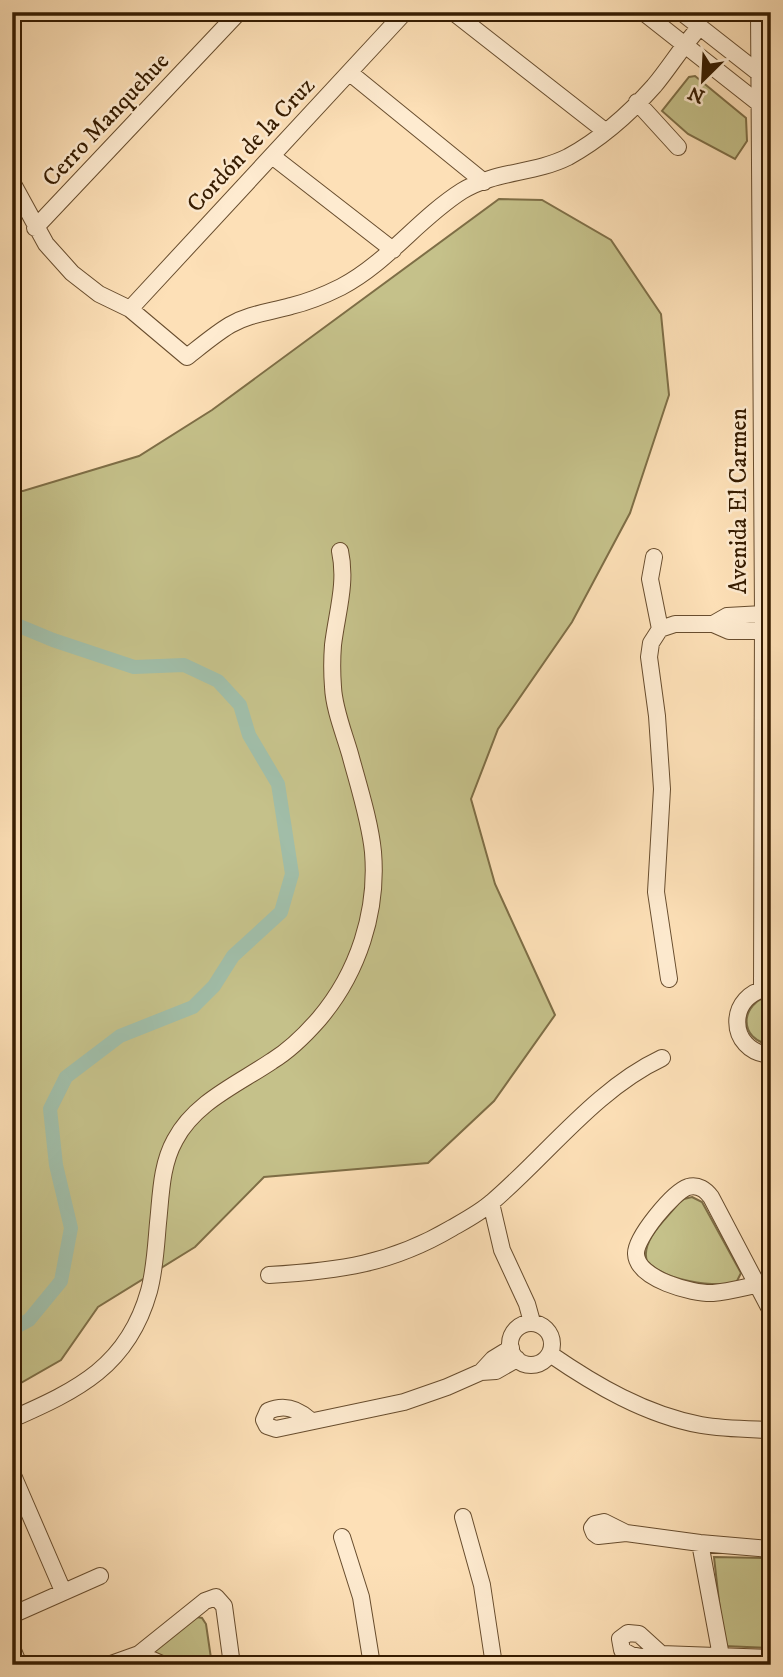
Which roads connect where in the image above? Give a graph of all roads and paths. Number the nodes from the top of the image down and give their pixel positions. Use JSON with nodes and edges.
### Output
{"nodes":[{"id":1,"x":239,"y":12,"type":"edge"},
{"id":2,"x":405,"y":12,"type":"edge"},
{"id":3,"x":453,"y":12,"type":"edge"},
{"id":4,"x":643,"y":12,"type":"edge"},
{"id":5,"x":681,"y":12,"type":"edge"},
{"id":6,"x":759,"y":12,"type":"edge"},
{"id":7,"x":700,"y":27,"type":"junction"},
{"id":8,"x":684,"y":44,"type":"junction"},
{"id":9,"x":350,"y":73,"type":"junction"},
{"id":10,"x":761,"y":74,"type":"junction"},
{"id":11,"x":637,"y":102,"type":"junction"},
{"id":12,"x":761,"y":105,"type":"junction"},
{"id":13,"x":606,"y":131,"type":"junction"},
{"id":14,"x":678,"y":147,"type":"dead end"},
{"id":15,"x":272,"y":156,"type":"junction"},
{"id":16,"x":12,"y":182,"type":"edge"},
{"id":17,"x":484,"y":182,"type":"junction"},
{"id":18,"x":35,"y":228,"type":"junction"},
{"id":19,"x":393,"y":250,"type":"junction"},
{"id":20,"x":130,"y":309,"type":"junction"},
{"id":21,"x":340,"y":551,"type":"dead end"},
{"id":22,"x":654,"y":557,"type":"dead end"},
{"id":23,"x":763,"y":614,"type":"junction"},
{"id":24,"x":713,"y":624,"type":"junction"},
{"id":25,"x":660,"y":629,"type":"junction"},
{"id":26,"x":762,"y":631,"type":"junction"},
{"id":27,"x":669,"y":979,"type":"dead end"},
{"id":28,"x":766,"y":988,"type":"edge"},
{"id":29,"x":771,"y":1055,"type":"edge"},
{"id":30,"x":662,"y":1058,"type":"dead end"},
{"id":31,"x":491,"y":1203,"type":"junction"},
{"id":32,"x":269,"y":1275,"type":"dead end"},
{"id":33,"x":756,"y":1285,"type":"junction"},
{"id":34,"x":771,"y":1311,"type":"edge"},
{"id":35,"x":532,"y":1322,"type":"junction"},
{"id":36,"x":514,"y":1354,"type":"junction"},
{"id":37,"x":550,"y":1354,"type":"junction"},
{"id":38,"x":12,"y":1419,"type":"edge"},
{"id":39,"x":310,"y":1420,"type":"dead end"},
{"id":40,"x":771,"y":1430,"type":"edge"},
{"id":41,"x":12,"y":1473,"type":"edge"},
{"id":42,"x":464,"y":1517,"type":"dead end"},
{"id":43,"x":625,"y":1533,"type":"dead end"},
{"id":44,"x":342,"y":1537,"type":"dead end"},
{"id":45,"x":700,"y":1543,"type":"junction"},
{"id":46,"x":771,"y":1549,"type":"edge"},
{"id":47,"x":100,"y":1576,"type":"dead end"},
{"id":48,"x":63,"y":1591,"type":"junction"},
{"id":49,"x":12,"y":1615,"type":"edge"},
{"id":50,"x":12,"y":1648,"type":"edge"},
{"id":51,"x":139,"y":1654,"type":"junction"},
{"id":52,"x":662,"y":1654,"type":"dead end"},
{"id":53,"x":720,"y":1656,"type":"junction"},
{"id":54,"x":771,"y":1658,"type":"edge"},
{"id":55,"x":111,"y":1664,"type":"edge"},
{"id":56,"x":19,"y":1665,"type":"edge"},
{"id":57,"x":164,"y":1665,"type":"edge"},
{"id":58,"x":232,"y":1665,"type":"edge"},
{"id":59,"x":372,"y":1665,"type":"edge"},
{"id":60,"x":494,"y":1665,"type":"edge"}],
"edges":[{"from":1,"to":18,"type":"street","name":"Cerro Manquehue"},
{"from":2,"to":9,"type":"street","name":"Cordón de la Cruz"},
{"from":3,"to":13,"type":"street"},
{"from":4,"to":8,"type":"street"},
{"from":5,"to":7,"type":"street"},
{"from":6,"to":10,"type":"street","name":"Avenida El Carmen"},
{"from":7,"to":8,"type":"street"},
{"from":7,"to":10,"type":"street"},
{"from":8,"to":11,"type":"street"},
{"from":8,"to":12,"type":"street"},
{"from":9,"to":15,"type":"street","name":"Cordón de la Cruz"},
{"from":9,"to":17,"type":"street"},
{"from":10,"to":12,"type":"street","name":"Avenida El Carmen"},
{"from":11,"to":13,"type":"street"},
{"from":11,"to":14,"type":"street"},
{"from":12,"to":23,"type":"street","name":"Avenida El Carmen"},
{"from":13,"to":17,"type":"street"},
{"from":15,"to":19,"type":"street"},
{"from":15,"to":20,"type":"street","name":"Cordón de la Cruz"},
{"from":16,"to":18,"type":"street"},
{"from":17,"to":19,"type":"street"},
{"from":18,"to":20,"type":"street"},
{"from":19,"to":20,"type":"street"},
{"from":21,"to":38,"type":"street"},
{"from":22,"to":25,"type":"street"},
{"from":23,"to":24,"type":"street"},
{"from":23,"to":26,"type":"street","name":"Avenida El Carmen"},
{"from":24,"to":25,"type":"street"},
{"from":24,"to":26,"type":"street"},
{"from":25,"to":27,"type":"street"},
{"from":26,"to":28,"type":"street","name":"Avenida El Carmen"},
{"from":28,"to":29,"type":"street"},
{"from":30,"to":31,"type":"street"},
{"from":31,"to":32,"type":"street"},
{"from":31,"to":35,"type":"street"},
{"from":33,"to":33,"type":"street"},
{"from":33,"to":34,"type":"street"},
{"from":35,"to":36,"type":"street"},
{"from":35,"to":37,"type":"street"},
{"from":36,"to":37,"type":"street"},
{"from":36,"to":39,"type":"street"},
{"from":37,"to":40,"type":"street"},
{"from":41,"to":48,"type":"street"},
{"from":42,"to":60,"type":"street"},
{"from":43,"to":45,"type":"street"},
{"from":44,"to":59,"type":"street"},
{"from":45,"to":46,"type":"street"},
{"from":45,"to":53,"type":"street"},
{"from":47,"to":48,"type":"street"},
{"from":48,"to":49,"type":"street"},
{"from":50,"to":56,"type":"street"},
{"from":51,"to":55,"type":"street"},
{"from":51,"to":57,"type":"street"},
{"from":51,"to":58,"type":"street"},
{"from":52,"to":53,"type":"street"},
{"from":53,"to":54,"type":"street"}]}
